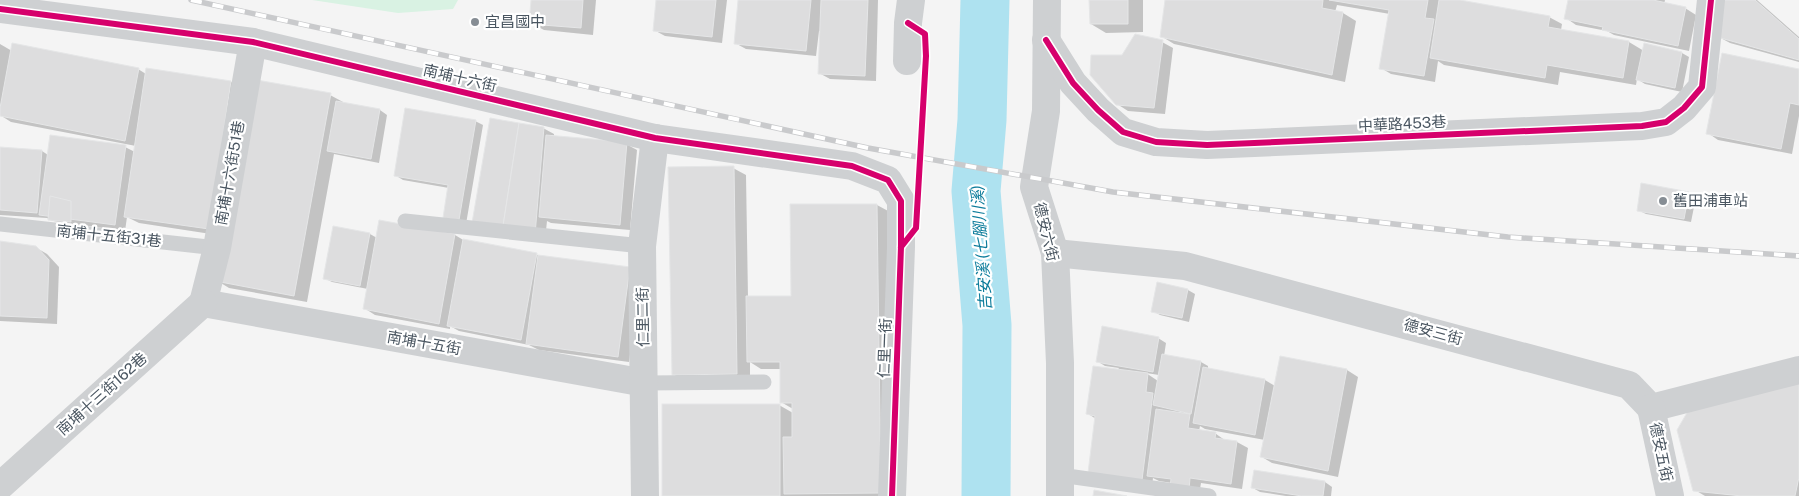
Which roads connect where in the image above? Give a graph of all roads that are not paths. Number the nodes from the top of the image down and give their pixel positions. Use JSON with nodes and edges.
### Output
{"nodes":[{"id":1,"x":911,"y":0,"type":"edge"},
{"id":2,"x":1047,"y":0,"type":"edge"},
{"id":3,"x":1711,"y":0,"type":"edge"},
{"id":4,"x":0,"y":9,"type":"edge"},
{"id":5,"x":1046,"y":40,"type":"junction"},
{"id":6,"x":253,"y":42,"type":"junction"},
{"id":7,"x":907,"y":61,"type":"dead end"},
{"id":8,"x":655,"y":138,"type":"junction"},
{"id":9,"x":901,"y":201,"type":"joint"},
{"id":10,"x":405,"y":221,"type":"dead end"},
{"id":11,"x":0,"y":224,"type":"edge"},
{"id":12,"x":642,"y":246,"type":"junction"},
{"id":13,"x":218,"y":248,"type":"junction"},
{"id":14,"x":1055,"y":253,"type":"junction"},
{"id":15,"x":203,"y":303,"type":"junction"},
{"id":16,"x":1799,"y":370,"type":"edge"},
{"id":17,"x":764,"y":382,"type":"dead end"},
{"id":18,"x":644,"y":383,"type":"junction"},
{"id":19,"x":1651,"y":408,"type":"junction"},
{"id":20,"x":4,"y":475,"type":"edge"},
{"id":21,"x":1060,"y":485,"type":"edge"},
{"id":22,"x":646,"y":496,"type":"edge"},
{"id":23,"x":892,"y":496,"type":"edge"},
{"id":24,"x":1209,"y":496,"type":"edge"},
{"id":25,"x":1670,"y":496,"type":"edge"}],
"edges":[{"from":1,"to":7,"type":"street"},
{"from":2,"to":5,"type":"street","name":"德安六街"},
{"from":3,"to":5,"type":"street","name":"中華路453巷"},
{"from":4,"to":6,"type":"street","name":"南埔十六街"},
{"from":5,"to":14,"type":"street","name":"德安六街"},
{"from":6,"to":8,"type":"street","name":"南埔十六街"},
{"from":6,"to":13,"type":"street","name":"南埔十六街51巷"},
{"from":8,"to":9,"type":"street","name":"南埔十六街"},
{"from":8,"to":12,"type":"street","name":"仁里二街"},
{"from":9,"to":23,"type":"street","name":"仁里一街"},
{"from":10,"to":12,"type":"lane"},
{"from":11,"to":13,"type":"lane","name":"南埔十五街31巷"},
{"from":12,"to":18,"type":"street","name":"仁里二街"},
{"from":13,"to":15,"type":"street","name":"南埔十六街51巷"},
{"from":14,"to":19,"type":"street","name":"德安三街"},
{"from":14,"to":21,"type":"street","name":"德安六街"},
{"from":15,"to":18,"type":"street","name":"南埔十五街"},
{"from":15,"to":20,"type":"street","name":"南埔十三街162巷"},
{"from":16,"to":19,"type":"street"},
{"from":17,"to":18,"type":"lane"},
{"from":18,"to":22,"type":"street","name":"仁里二街"},
{"from":19,"to":25,"type":"street","name":"德安五街"},
{"from":21,"to":24,"type":"lane"}]}
